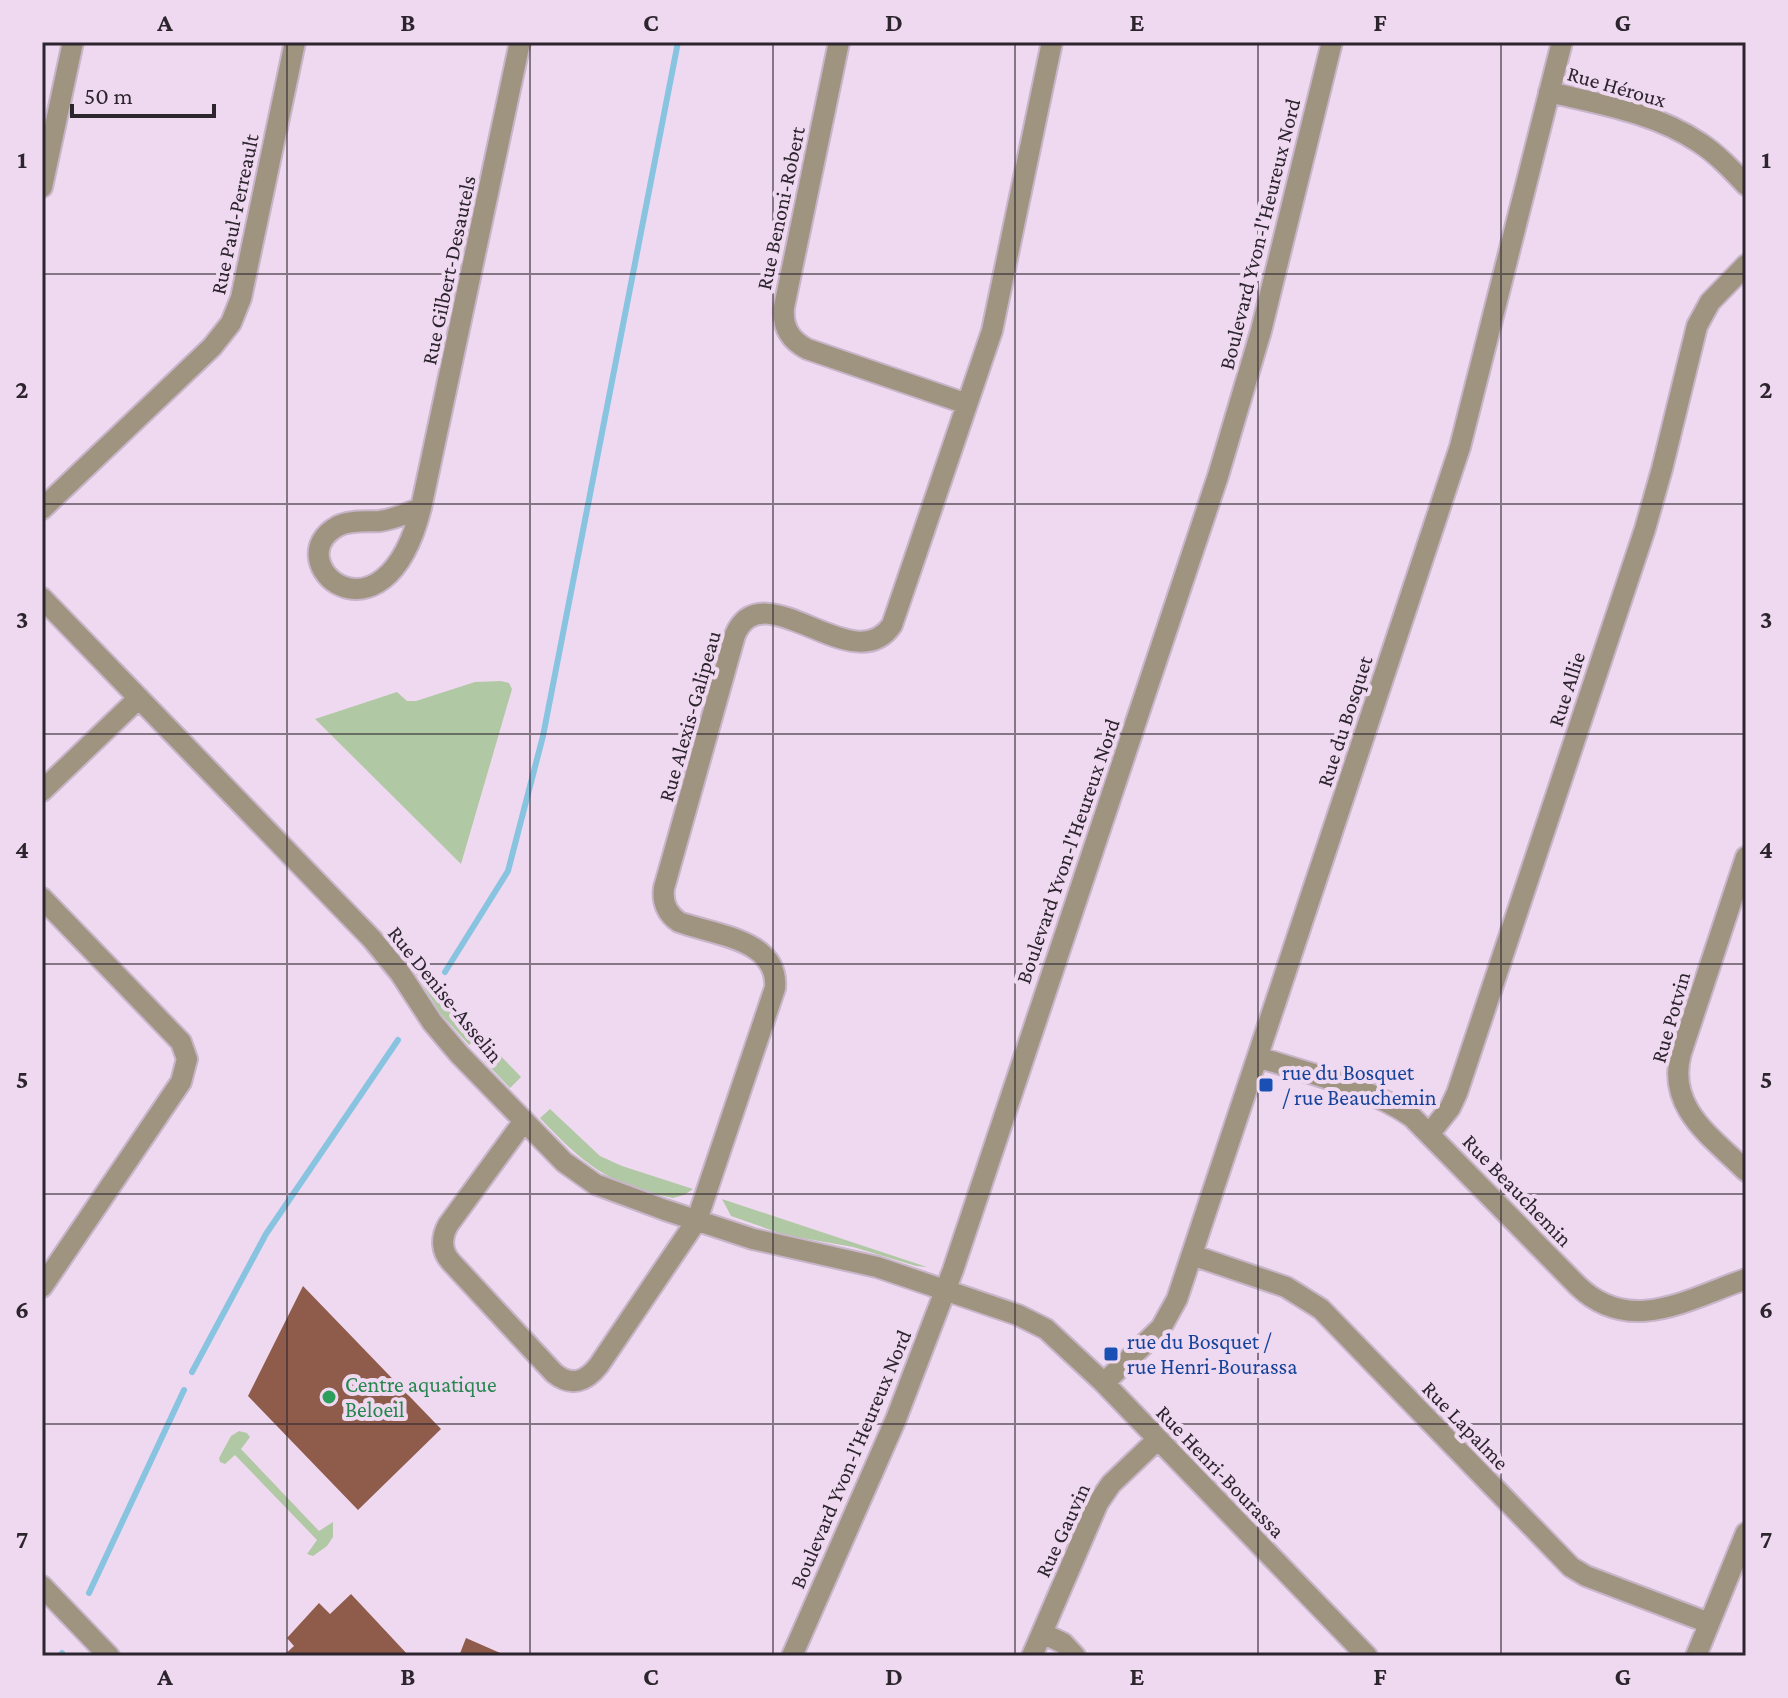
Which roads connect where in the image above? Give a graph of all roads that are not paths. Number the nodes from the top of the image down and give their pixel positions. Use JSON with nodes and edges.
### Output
{"nodes":[{"id":1,"x":73,"y":42,"type":"edge"},
{"id":2,"x":295,"y":42,"type":"edge"},
{"id":3,"x":520,"y":42,"type":"edge"},
{"id":4,"x":839,"y":42,"type":"edge"},
{"id":5,"x":1052,"y":42,"type":"edge"},
{"id":6,"x":1332,"y":42,"type":"edge"},
{"id":7,"x":1562,"y":42,"type":"edge"},
{"id":8,"x":1549,"y":92,"type":"junction"},
{"id":9,"x":1746,"y":185,"type":"edge"},
{"id":10,"x":42,"y":187,"type":"edge"},
{"id":11,"x":1746,"y":265,"type":"edge"},
{"id":12,"x":967,"y":404,"type":"junction"},
{"id":13,"x":421,"y":508,"type":"junction"},
{"id":14,"x":42,"y":509,"type":"edge"},
{"id":15,"x":42,"y":598,"type":"edge"},
{"id":16,"x":139,"y":698,"type":"junction"},
{"id":17,"x":42,"y":791,"type":"edge"},
{"id":18,"x":1746,"y":857,"type":"edge"},
{"id":19,"x":42,"y":898,"type":"edge"},
{"id":20,"x":1258,"y":1057,"type":"junction"},
{"id":21,"x":524,"y":1121,"type":"junction"},
{"id":22,"x":1430,"y":1133,"type":"junction"},
{"id":23,"x":1746,"y":1171,"type":"edge"},
{"id":24,"x":697,"y":1220,"type":"junction"},
{"id":25,"x":1192,"y":1255,"type":"junction"},
{"id":26,"x":1746,"y":1279,"type":"edge"},
{"id":27,"x":42,"y":1287,"type":"edge"},
{"id":28,"x":946,"y":1291,"type":"junction"},
{"id":29,"x":1104,"y":1383,"type":"junction"},
{"id":30,"x":1157,"y":1440,"type":"junction"},
{"id":31,"x":1746,"y":1533,"type":"edge"},
{"id":32,"x":42,"y":1586,"type":"edge"},
{"id":33,"x":1709,"y":1623,"type":"junction"},
{"id":34,"x":1042,"y":1633,"type":"junction"},
{"id":35,"x":109,"y":1656,"type":"edge"},
{"id":36,"x":792,"y":1656,"type":"edge"},
{"id":37,"x":1032,"y":1656,"type":"edge"},
{"id":38,"x":1075,"y":1656,"type":"edge"},
{"id":39,"x":1367,"y":1656,"type":"edge"},
{"id":40,"x":1696,"y":1656,"type":"edge"}],
"edges":[{"from":1,"to":10,"type":"street"},
{"from":2,"to":14,"type":"street","name":"Rue Paul-Perreault"},
{"from":3,"to":13,"type":"street","name":"Rue Gilbert-Desautels"},
{"from":4,"to":12,"type":"street","name":"Rue Benoni-Robert"},
{"from":5,"to":12,"type":"street","name":"Rue Alexis-Galipeau"},
{"from":6,"to":28,"type":"street","name":"Boulevard Yvon-l'Heureux Nord"},
{"from":7,"to":8,"type":"street","name":"Rue du Bosquet"},
{"from":8,"to":9,"type":"street","name":"Rue Héroux"},
{"from":8,"to":20,"type":"street","name":"Rue du Bosquet"},
{"from":11,"to":22,"type":"street","name":"Rue Allie"},
{"from":12,"to":24,"type":"street","name":"Rue Alexis-Galipeau"},
{"from":13,"to":13,"type":"street","name":"Rue Gilbert-Desautels"},
{"from":15,"to":16,"type":"street","name":"Rue Denise-Asselin"},
{"from":16,"to":17,"type":"street"},
{"from":16,"to":21,"type":"street","name":"Rue Denise-Asselin"},
{"from":18,"to":23,"type":"street","name":"Rue Potvin"},
{"from":19,"to":27,"type":"street"},
{"from":20,"to":22,"type":"street","name":"Rue Beauchemin"},
{"from":20,"to":25,"type":"street","name":"Rue du Bosquet"},
{"from":21,"to":24,"type":"street","name":"Rue Denise-Asselin"},
{"from":21,"to":24,"type":"street"},
{"from":22,"to":26,"type":"street","name":"Rue Beauchemin"},
{"from":24,"to":28,"type":"street","name":"Rue Denise-Asselin"},
{"from":25,"to":29,"type":"street","name":"Rue du Bosquet"},
{"from":25,"to":33,"type":"street","name":"Rue Lapalme"},
{"from":28,"to":29,"type":"street","name":"Rue Henri-Bourassa"},
{"from":28,"to":36,"type":"street","name":"Boulevard Yvon-l'Heureux Nord"},
{"from":29,"to":30,"type":"street","name":"Rue Henri-Bourassa"},
{"from":30,"to":34,"type":"street","name":"Rue Gauvin"},
{"from":30,"to":39,"type":"street","name":"Rue Henri-Bourassa"},
{"from":31,"to":33,"type":"street"},
{"from":32,"to":35,"type":"street"},
{"from":33,"to":40,"type":"street"},
{"from":34,"to":37,"type":"street","name":"Rue Gauvin"},
{"from":34,"to":38,"type":"street"}]}
